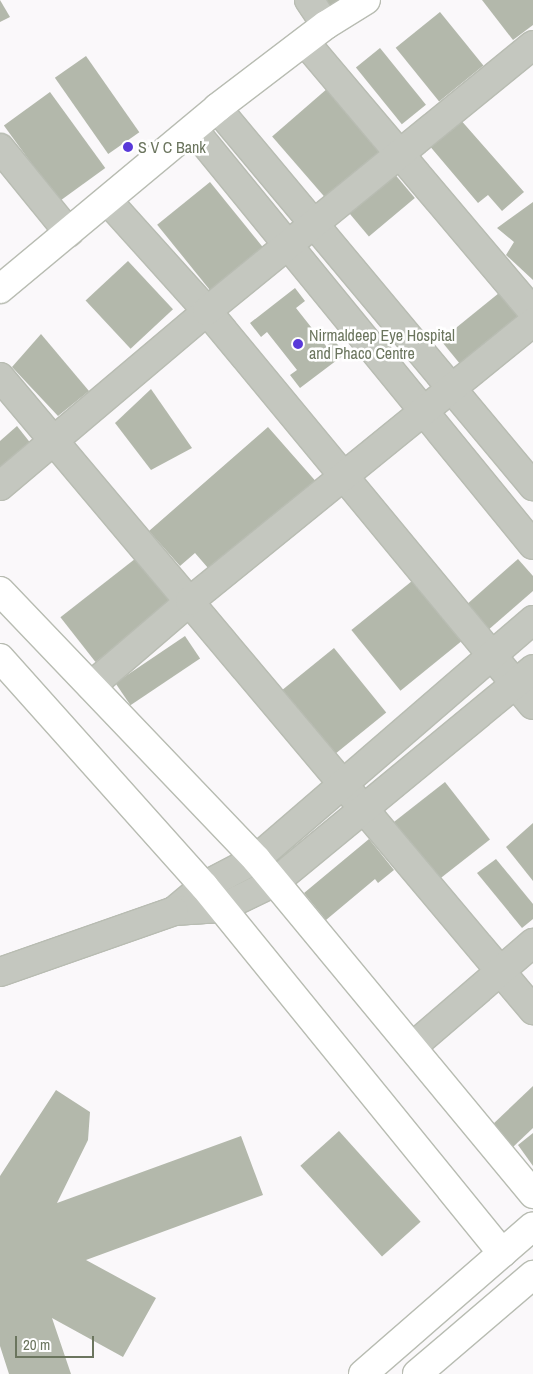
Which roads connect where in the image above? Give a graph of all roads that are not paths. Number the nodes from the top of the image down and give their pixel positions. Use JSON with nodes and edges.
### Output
{"nodes":[{"id":1,"x":309,"y":0,"type":"edge"},
{"id":2,"x":366,"y":0,"type":"edge"},
{"id":3,"x":315,"y":34,"type":"junction"},
{"id":4,"x":533,"y":45,"type":"edge"},
{"id":5,"x":217,"y":108,"type":"junction"},
{"id":6,"x":193,"y":128,"type":"junction"},
{"id":7,"x":0,"y":148,"type":"edge"},
{"id":8,"x":401,"y":155,"type":"junction"},
{"id":9,"x":108,"y":201,"type":"junction"},
{"id":10,"x":315,"y":226,"type":"junction"},
{"id":11,"x":69,"y":233,"type":"junction"},
{"id":12,"x":290,"y":246,"type":"junction"},
{"id":13,"x":0,"y":289,"type":"edge"},
{"id":14,"x":207,"y":311,"type":"junction"},
{"id":15,"x":533,"y":312,"type":"edge"},
{"id":16,"x":533,"y":322,"type":"edge"},
{"id":17,"x":0,"y":377,"type":"edge"},
{"id":18,"x":452,"y":391,"type":"junction"},
{"id":19,"x":425,"y":412,"type":"junction"},
{"id":20,"x":54,"y":442,"type":"junction"},
{"id":21,"x":343,"y":479,"type":"junction"},
{"id":22,"x":0,"y":486,"type":"edge"},
{"id":23,"x":533,"y":486,"type":"edge"},
{"id":24,"x":533,"y":545,"type":"edge"},
{"id":25,"x":0,"y":591,"type":"edge"},
{"id":26,"x":190,"y":601,"type":"junction"},
{"id":27,"x":533,"y":620,"type":"edge"},
{"id":28,"x":492,"y":656,"type":"junction"},
{"id":29,"x":0,"y":658,"type":"edge"},
{"id":30,"x":524,"y":677,"type":"edge"},
{"id":31,"x":91,"y":686,"type":"junction"},
{"id":32,"x":533,"y":705,"type":"edge"},
{"id":33,"x":343,"y":784,"type":"junction"},
{"id":34,"x":365,"y":809,"type":"junction"},
{"id":35,"x":256,"y":859,"type":"junction"},
{"id":36,"x":275,"y":882,"type":"junction"},
{"id":37,"x":204,"y":886,"type":"junction"},
{"id":38,"x":221,"y":908,"type":"junction"},
{"id":39,"x":174,"y":911,"type":"junction"},
{"id":40,"x":533,"y":943,"type":"edge"},
{"id":41,"x":500,"y":971,"type":"junction"},
{"id":42,"x":0,"y":972,"type":"edge"},
{"id":43,"x":533,"y":1010,"type":"edge"},
{"id":44,"x":412,"y":1047,"type":"junction"},
{"id":45,"x":533,"y":1194,"type":"edge"},
{"id":46,"x":533,"y":1226,"type":"edge"},
{"id":47,"x":502,"y":1253,"type":"junction"},
{"id":48,"x":531,"y":1281,"type":"edge"},
{"id":49,"x":362,"y":1374,"type":"edge"},
{"id":50,"x":417,"y":1374,"type":"edge"}],
"edges":[{"from":1,"to":3,"type":"street"},
{"from":2,"to":3,"type":"main road"},
{"from":3,"to":5,"type":"main road"},
{"from":3,"to":8,"type":"street"},
{"from":4,"to":8,"type":"street"},
{"from":5,"to":6,"type":"main road"},
{"from":5,"to":10,"type":"street"},
{"from":6,"to":9,"type":"main road"},
{"from":6,"to":12,"type":"street"},
{"from":7,"to":11,"type":"street"},
{"from":8,"to":10,"type":"street"},
{"from":8,"to":15,"type":"street"},
{"from":9,"to":11,"type":"main road"},
{"from":9,"to":14,"type":"street"},
{"from":10,"to":12,"type":"street"},
{"from":10,"to":18,"type":"street"},
{"from":11,"to":13,"type":"main road"},
{"from":12,"to":14,"type":"street"},
{"from":12,"to":19,"type":"street"},
{"from":14,"to":20,"type":"street"},
{"from":14,"to":21,"type":"street"},
{"from":16,"to":18,"type":"street"},
{"from":17,"to":20,"type":"street"},
{"from":18,"to":19,"type":"street"},
{"from":18,"to":23,"type":"street"},
{"from":19,"to":21,"type":"street"},
{"from":19,"to":24,"type":"street"},
{"from":20,"to":22,"type":"street"},
{"from":20,"to":26,"type":"street"},
{"from":21,"to":26,"type":"street"},
{"from":21,"to":28,"type":"street"},
{"from":25,"to":31,"type":"main road"},
{"from":26,"to":31,"type":"street"},
{"from":26,"to":33,"type":"street"},
{"from":27,"to":28,"type":"street"},
{"from":28,"to":30,"type":"street"},
{"from":28,"to":33,"type":"street"},
{"from":29,"to":37,"type":"main road"},
{"from":30,"to":32,"type":"street"},
{"from":30,"to":34,"type":"street"},
{"from":31,"to":35,"type":"main road"},
{"from":33,"to":34,"type":"street"},
{"from":33,"to":35,"type":"street"},
{"from":34,"to":36,"type":"street"},
{"from":34,"to":41,"type":"street"},
{"from":35,"to":36,"type":"main road"},
{"from":35,"to":37,"type":"street"},
{"from":36,"to":38,"type":"street"},
{"from":36,"to":44,"type":"main road"},
{"from":37,"to":38,"type":"main road"},
{"from":37,"to":39,"type":"street"},
{"from":38,"to":39,"type":"street"},
{"from":38,"to":47,"type":"main road"},
{"from":39,"to":42,"type":"street"},
{"from":40,"to":41,"type":"street"},
{"from":41,"to":43,"type":"street"},
{"from":41,"to":44,"type":"street"},
{"from":44,"to":45,"type":"main road"},
{"from":46,"to":47,"type":"main road"},
{"from":47,"to":48,"type":"main road"},
{"from":47,"to":49,"type":"main road"},
{"from":48,"to":50,"type":"main road"}]}
